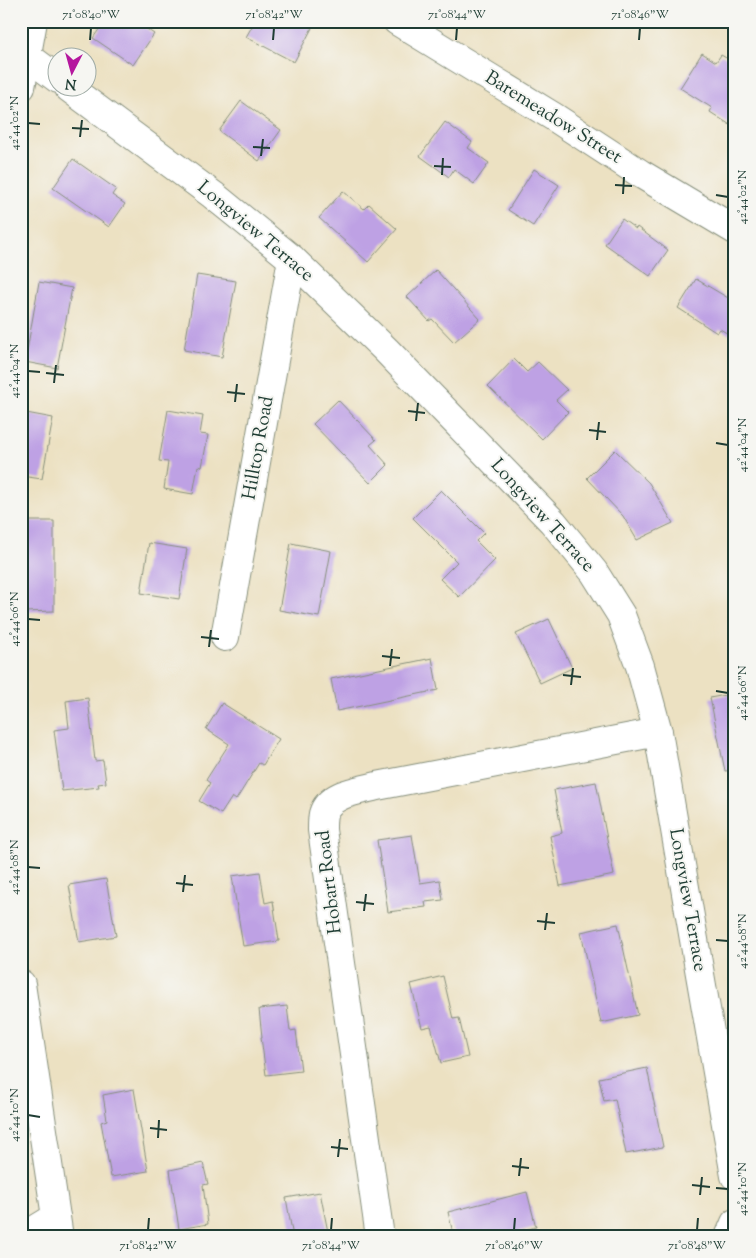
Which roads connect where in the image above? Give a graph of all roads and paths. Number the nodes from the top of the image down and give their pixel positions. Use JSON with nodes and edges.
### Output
{"nodes":[{"id":1,"x":33,"y":21,"type":"edge"},
{"id":2,"x":397,"y":21,"type":"edge"},
{"id":3,"x":27,"y":56,"type":"junction"},
{"id":4,"x":48,"y":72,"type":"edge"},
{"id":5,"x":21,"y":87,"type":"edge"},
{"id":6,"x":82,"y":98,"type":"edge"},
{"id":7,"x":735,"y":230,"type":"edge"},
{"id":8,"x":292,"y":259,"type":"junction"},
{"id":9,"x":225,"y":637,"type":"dead end"},
{"id":10,"x":658,"y":732,"type":"junction"},
{"id":11,"x":21,"y":984,"type":"edge"},
{"id":12,"x":735,"y":1176,"type":"edge"},
{"id":13,"x":735,"y":1223,"type":"edge"},
{"id":14,"x":57,"y":1227,"type":"edge"},
{"id":15,"x":23,"y":1237,"type":"edge"},
{"id":16,"x":380,"y":1237,"type":"edge"},
{"id":17,"x":729,"y":1237,"type":"edge"}],
"edges":[{"from":1,"to":3,"type":"street"},
{"from":2,"to":7,"type":"street","name":"Baremeadow Street"},
{"from":3,"to":4,"type":"street"},
{"from":3,"to":5,"type":"street"},
{"from":6,"to":8,"type":"street","name":"Longview Terrace"},
{"from":8,"to":9,"type":"street","name":"Hilltop Road"},
{"from":8,"to":10,"type":"street","name":"Longview Terrace"},
{"from":10,"to":12,"type":"street","name":"Longview Terrace"},
{"from":10,"to":16,"type":"street","name":"Hobart Road"},
{"from":11,"to":14,"type":"street"},
{"from":13,"to":17,"type":"street"},
{"from":14,"to":15,"type":"street"}]}
